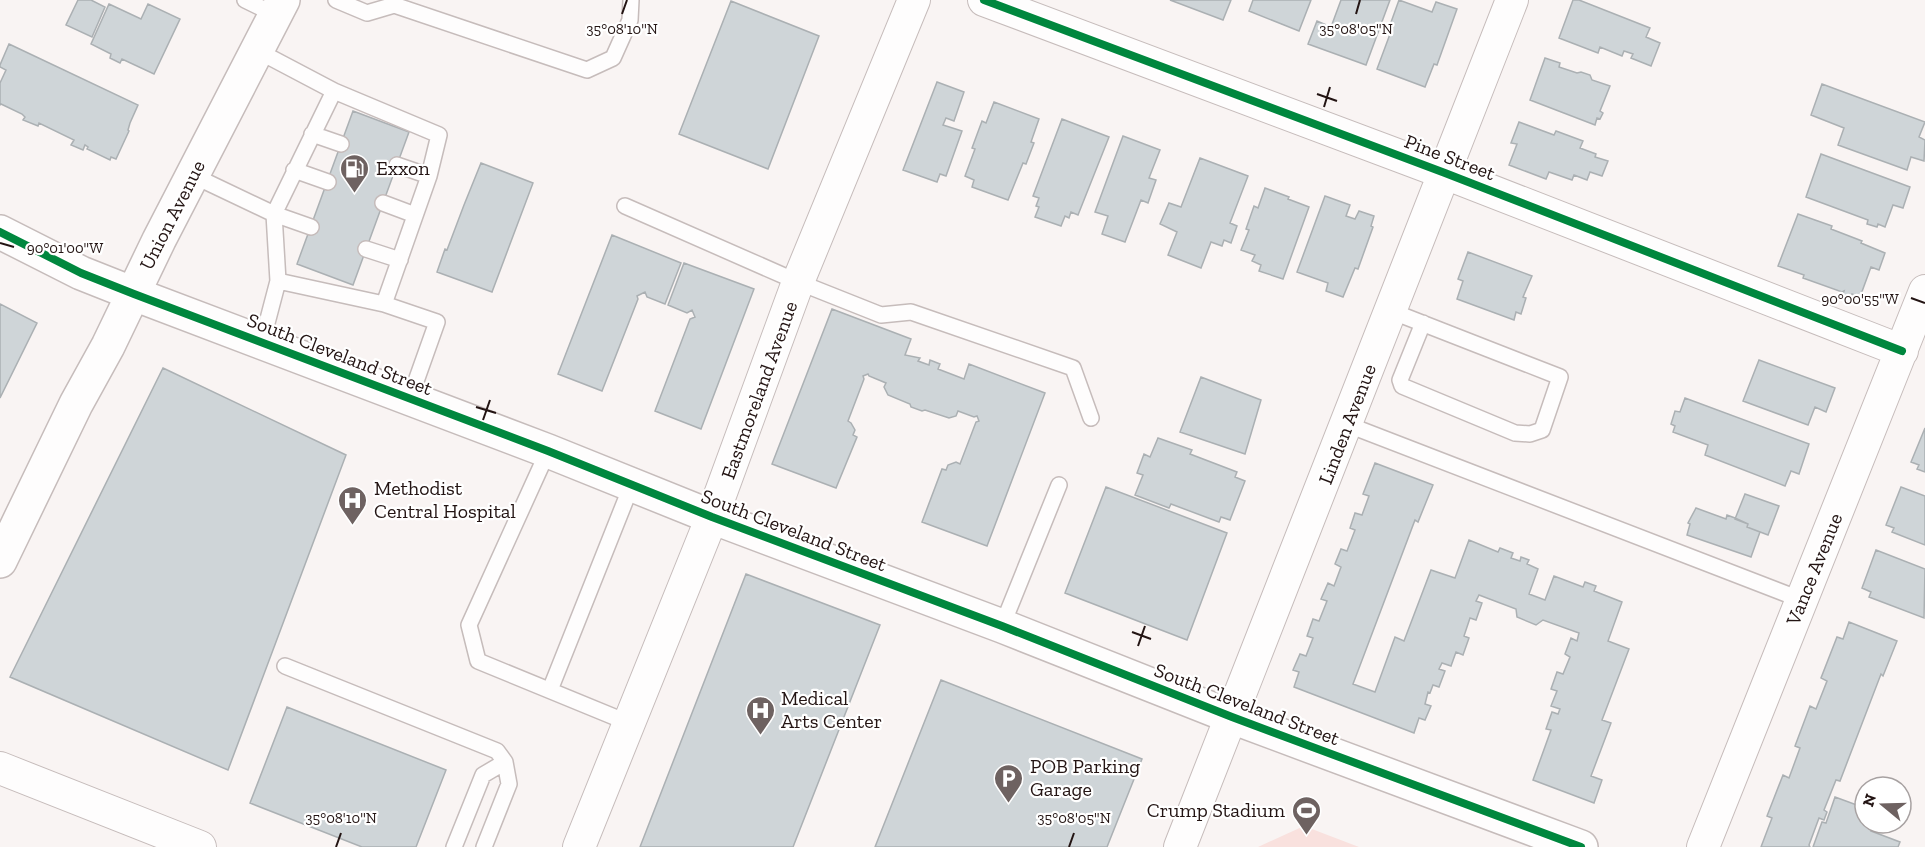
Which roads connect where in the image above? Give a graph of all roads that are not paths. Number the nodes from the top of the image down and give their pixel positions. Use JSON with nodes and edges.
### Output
{"nodes":[{"id":1,"x":244,"y":0,"type":"edge"},
{"id":2,"x":336,"y":0,"type":"edge"},
{"id":3,"x":631,"y":0,"type":"edge"},
{"id":4,"x":914,"y":0,"type":"edge"},
{"id":5,"x":984,"y":0,"type":"edge"},
{"id":6,"x":1512,"y":0,"type":"edge"},
{"id":7,"x":280,"y":8,"type":"edge"},
{"id":8,"x":258,"y":51,"type":"junction"},
{"id":9,"x":334,"y":91,"type":"junction"},
{"id":10,"x":312,"y":134,"type":"junction"},
{"id":11,"x":341,"y":144,"type":"dead end"},
{"id":12,"x":397,"y":165,"type":"dead end"},
{"id":13,"x":294,"y":170,"type":"junction"},
{"id":14,"x":1445,"y":172,"type":"junction"},
{"id":15,"x":192,"y":175,"type":"junction"},
{"id":16,"x":429,"y":176,"type":"junction"},
{"id":17,"x":328,"y":182,"type":"dead end"},
{"id":18,"x":383,"y":203,"type":"dead end"},
{"id":19,"x":625,"y":206,"type":"dead end"},
{"id":20,"x":274,"y":214,"type":"junction"},
{"id":21,"x":416,"y":215,"type":"junction"},
{"id":22,"x":311,"y":228,"type":"dead end"},
{"id":23,"x":0,"y":232,"type":"edge"},
{"id":24,"x":366,"y":249,"type":"dead end"},
{"id":25,"x":400,"y":260,"type":"junction"},
{"id":26,"x":278,"y":281,"type":"junction"},
{"id":27,"x":798,"y":282,"type":"junction"},
{"id":28,"x":1925,"y":291,"type":"edge"},
{"id":29,"x":134,"y":294,"type":"junction"},
{"id":30,"x":384,"y":304,"type":"junction"},
{"id":31,"x":1391,"y":310,"type":"junction"},
{"id":32,"x":1422,"y":323,"type":"junction"},
{"id":33,"x":262,"y":342,"type":"junction"},
{"id":34,"x":1902,"y":351,"type":"junction"},
{"id":35,"x":410,"y":398,"type":"junction"},
{"id":36,"x":1091,"y":418,"type":"dead end"},
{"id":37,"x":1346,"y":424,"type":"junction"},
{"id":38,"x":548,"y":451,"type":"junction"},
{"id":39,"x":632,"y":484,"type":"junction"},
{"id":40,"x":1059,"y":485,"type":"dead end"},
{"id":41,"x":712,"y":517,"type":"junction"},
{"id":42,"x":0,"y":561,"type":"edge"},
{"id":43,"x":1802,"y":600,"type":"junction"},
{"id":44,"x":1002,"y":626,"type":"junction"},
{"id":45,"x":285,"y":666,"type":"dead end"},
{"id":46,"x":550,"y":690,"type":"junction"},
{"id":47,"x":1232,"y":717,"type":"junction"},
{"id":48,"x":629,"y":723,"type":"junction"},
{"id":49,"x":505,"y":762,"type":"junction"},
{"id":50,"x":0,"y":768,"type":"edge"},
{"id":51,"x":200,"y":847,"type":"edge"},
{"id":52,"x":454,"y":847,"type":"edge"},
{"id":53,"x":484,"y":847,"type":"edge"},
{"id":54,"x":579,"y":847,"type":"edge"},
{"id":55,"x":1180,"y":847,"type":"edge"},
{"id":56,"x":1581,"y":847,"type":"edge"},
{"id":57,"x":1703,"y":847,"type":"edge"}],
"edges":[{"from":1,"to":7,"type":"lane"},
{"from":2,"to":3,"type":"lane"},
{"from":4,"to":27,"type":"street","name":"Eastmoreland Avenue"},
{"from":5,"to":14,"type":"street","name":"Pine Street"},
{"from":6,"to":14,"type":"street","name":"Linden Avenue"},
{"from":7,"to":8,"type":"main road","name":"Union Avenue"},
{"from":8,"to":9,"type":"lane"},
{"from":8,"to":15,"type":"main road","name":"Union Avenue"},
{"from":9,"to":10,"type":"lane"},
{"from":9,"to":16,"type":"lane"},
{"from":10,"to":11,"type":"lane"},
{"from":10,"to":13,"type":"lane"},
{"from":12,"to":16,"type":"lane"},
{"from":13,"to":17,"type":"lane"},
{"from":13,"to":20,"type":"lane"},
{"from":14,"to":31,"type":"street","name":"Linden Avenue"},
{"from":14,"to":34,"type":"street","name":"Pine Street"},
{"from":15,"to":20,"type":"lane"},
{"from":15,"to":29,"type":"main road","name":"Union Avenue"},
{"from":16,"to":21,"type":"lane"},
{"from":18,"to":21,"type":"lane"},
{"from":19,"to":27,"type":"lane"},
{"from":20,"to":22,"type":"lane"},
{"from":20,"to":26,"type":"lane"},
{"from":21,"to":25,"type":"lane"},
{"from":23,"to":29,"type":"main road","name":"South Cleveland Street"},
{"from":24,"to":25,"type":"lane"},
{"from":25,"to":30,"type":"lane"},
{"from":26,"to":30,"type":"lane"},
{"from":26,"to":33,"type":"lane"},
{"from":27,"to":36,"type":"lane"},
{"from":27,"to":41,"type":"street","name":"Eastmoreland Avenue"},
{"from":28,"to":34,"type":"street","name":"Vance Avenue"},
{"from":29,"to":33,"type":"main road","name":"South Cleveland Street"},
{"from":29,"to":42,"type":"main road","name":"Union Avenue"},
{"from":30,"to":35,"type":"lane"},
{"from":31,"to":32,"type":"lane"},
{"from":31,"to":37,"type":"street","name":"Linden Avenue"},
{"from":32,"to":32,"type":"lane"},
{"from":33,"to":35,"type":"main road","name":"South Cleveland Street"},
{"from":34,"to":43,"type":"street","name":"Vance Avenue"},
{"from":35,"to":38,"type":"main road","name":"South Cleveland Street"},
{"from":37,"to":43,"type":"lane"},
{"from":37,"to":47,"type":"street","name":"Linden Avenue"},
{"from":38,"to":39,"type":"main road","name":"South Cleveland Street"},
{"from":38,"to":46,"type":"lane"},
{"from":39,"to":41,"type":"main road","name":"South Cleveland Street"},
{"from":39,"to":46,"type":"lane"},
{"from":40,"to":44,"type":"lane"},
{"from":41,"to":44,"type":"main road","name":"South Cleveland Street"},
{"from":41,"to":48,"type":"street","name":"Eastmoreland Avenue"},
{"from":43,"to":57,"type":"street","name":"Vance Avenue"},
{"from":44,"to":47,"type":"main road","name":"South Cleveland Street"},
{"from":45,"to":49,"type":"lane"},
{"from":46,"to":48,"type":"lane"},
{"from":47,"to":55,"type":"street","name":"Linden Avenue"},
{"from":47,"to":56,"type":"main road","name":"South Cleveland Street"},
{"from":48,"to":54,"type":"street","name":"Eastmoreland Avenue"},
{"from":49,"to":52,"type":"lane"},
{"from":49,"to":53,"type":"lane"},
{"from":50,"to":51,"type":"street"}]}
